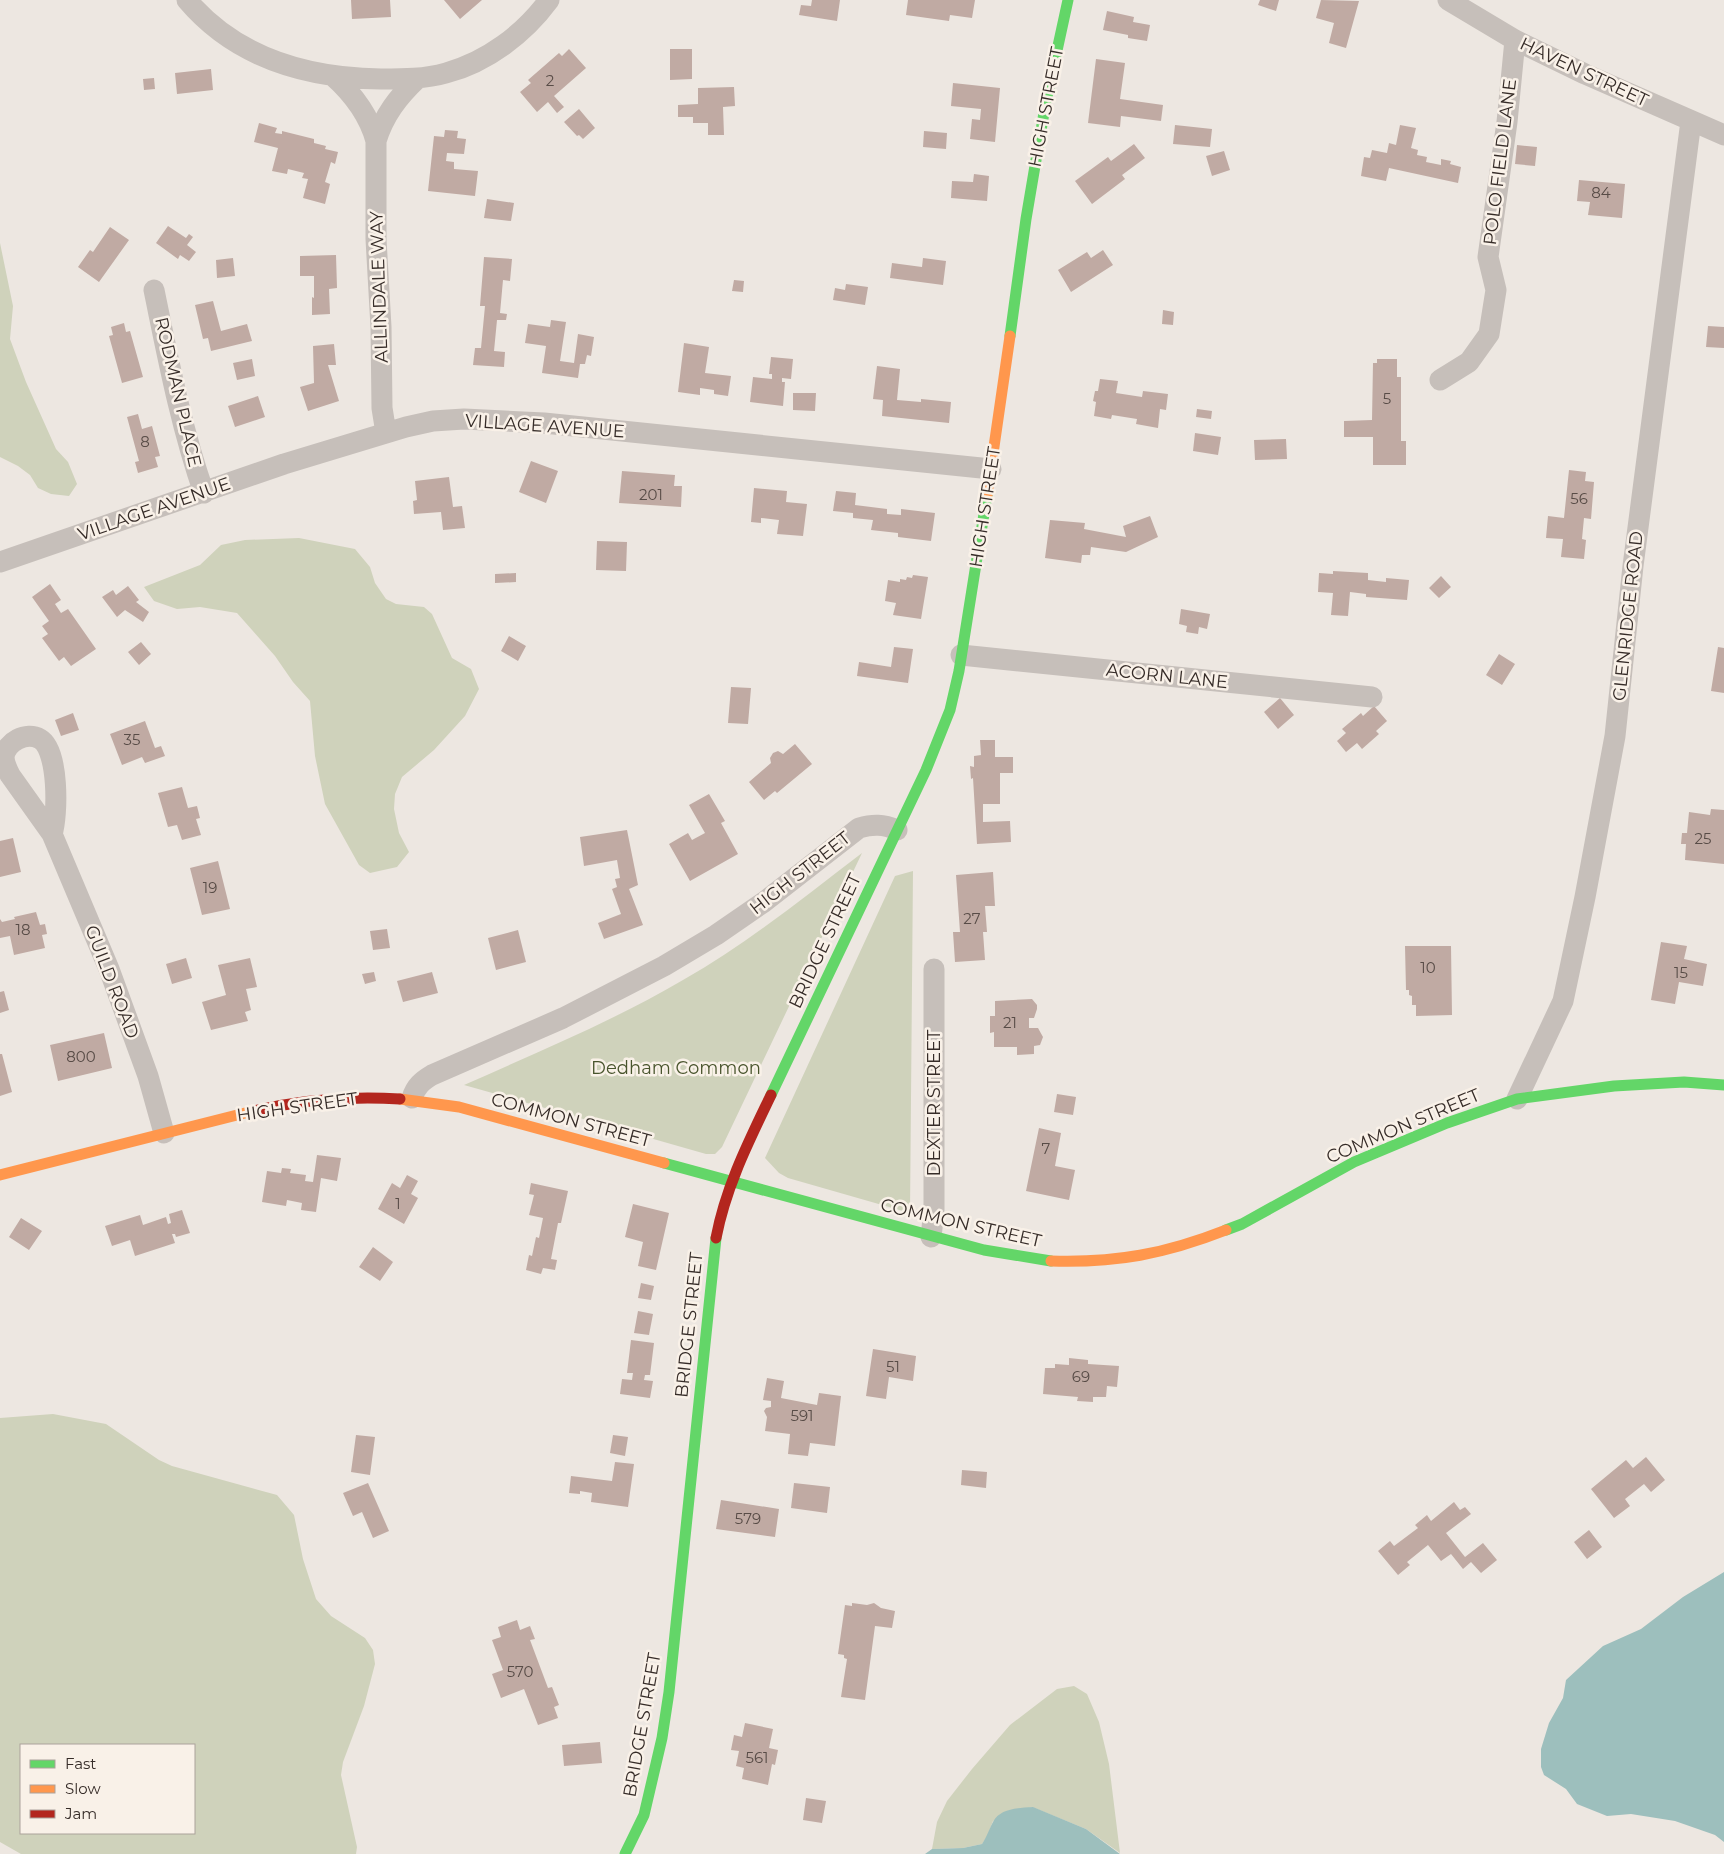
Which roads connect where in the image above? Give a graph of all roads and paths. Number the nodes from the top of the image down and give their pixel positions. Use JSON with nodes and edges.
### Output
{"nodes":[{"id":1,"x":187,"y":0,"type":"edge"},
{"id":2,"x":549,"y":0,"type":"edge"},
{"id":3,"x":1068,"y":0,"type":"edge"},
{"id":4,"x":1448,"y":0,"type":"edge"},
{"id":5,"x":1515,"y":40,"type":"junction"},
{"id":6,"x":333,"y":76,"type":"junction"},
{"id":7,"x":418,"y":78,"type":"junction"},
{"id":8,"x":1691,"y":121,"type":"junction"},
{"id":9,"x":1724,"y":135,"type":"edge"},
{"id":10,"x":376,"y":141,"type":"junction"},
{"id":11,"x":154,"y":290,"type":"dead end"},
{"id":12,"x":1440,"y":380,"type":"dead end"},
{"id":13,"x":386,"y":433,"type":"junction"},
{"id":14,"x":991,"y":469,"type":"junction"},
{"id":15,"x":204,"y":493,"type":"junction"},
{"id":16,"x":0,"y":562,"type":"edge"},
{"id":17,"x":961,"y":655,"type":"junction"},
{"id":18,"x":1372,"y":697,"type":"dead end"},
{"id":19,"x":897,"y":830,"type":"junction"},
{"id":20,"x":52,"y":834,"type":"dead end"},
{"id":21,"x":934,"y":969,"type":"dead end"},
{"id":22,"x":1724,"y":1085,"type":"edge"},
{"id":23,"x":412,"y":1098,"type":"junction"},
{"id":24,"x":1517,"y":1100,"type":"junction"},
{"id":25,"x":164,"y":1133,"type":"junction"},
{"id":26,"x":0,"y":1174,"type":"edge"},
{"id":27,"x":731,"y":1182,"type":"junction"},
{"id":28,"x":932,"y":1237,"type":"junction"},
{"id":29,"x":625,"y":1854,"type":"edge"}],
"edges":[{"from":1,"to":6,"type":"street"},
{"from":2,"to":7,"type":"street"},
{"from":3,"to":14,"type":"main road","name":"HIGH STREET"},
{"from":4,"to":5,"type":"street","name":"HAVEN STREET"},
{"from":5,"to":8,"type":"street","name":"HAVEN STREET"},
{"from":5,"to":12,"type":"street","name":"POLO FIELD LANE"},
{"from":6,"to":7,"type":"street"},
{"from":6,"to":10,"type":"street","name":"ALLINDALE WAY"},
{"from":7,"to":10,"type":"street","name":"ALLINDALE WAY"},
{"from":8,"to":9,"type":"street","name":"HAVEN STREET"},
{"from":8,"to":24,"type":"street","name":"GLENRIDGE ROAD"},
{"from":10,"to":13,"type":"street","name":"ALLINDALE WAY"},
{"from":11,"to":15,"type":"street","name":"RODMAN PLACE"},
{"from":13,"to":14,"type":"street","name":"VILLAGE AVENUE"},
{"from":13,"to":15,"type":"street","name":"VILLAGE AVENUE"},
{"from":14,"to":17,"type":"main road","name":"HIGH STREET"},
{"from":15,"to":16,"type":"street","name":"VILLAGE AVENUE"},
{"from":17,"to":18,"type":"street","name":"ACORN LANE"},
{"from":17,"to":19,"type":"main road","name":"HIGH STREET"},
{"from":19,"to":23,"type":"street","name":"HIGH STREET"},
{"from":19,"to":27,"type":"main road","name":"BRIDGE STREET"},
{"from":20,"to":25,"type":"street","name":"GUILD ROAD"},
{"from":21,"to":28,"type":"street","name":"DEXTER STREET"},
{"from":22,"to":24,"type":"main road","name":"COMMON STREET"},
{"from":23,"to":25,"type":"main road","name":"HIGH STREET"},
{"from":23,"to":27,"type":"main road","name":"COMMON STREET"},
{"from":24,"to":28,"type":"main road","name":"COMMON STREET"},
{"from":25,"to":26,"type":"main road","name":"HIGH STREET"},
{"from":27,"to":28,"type":"main road","name":"COMMON STREET"},
{"from":27,"to":29,"type":"main road","name":"BRIDGE STREET"}]}
